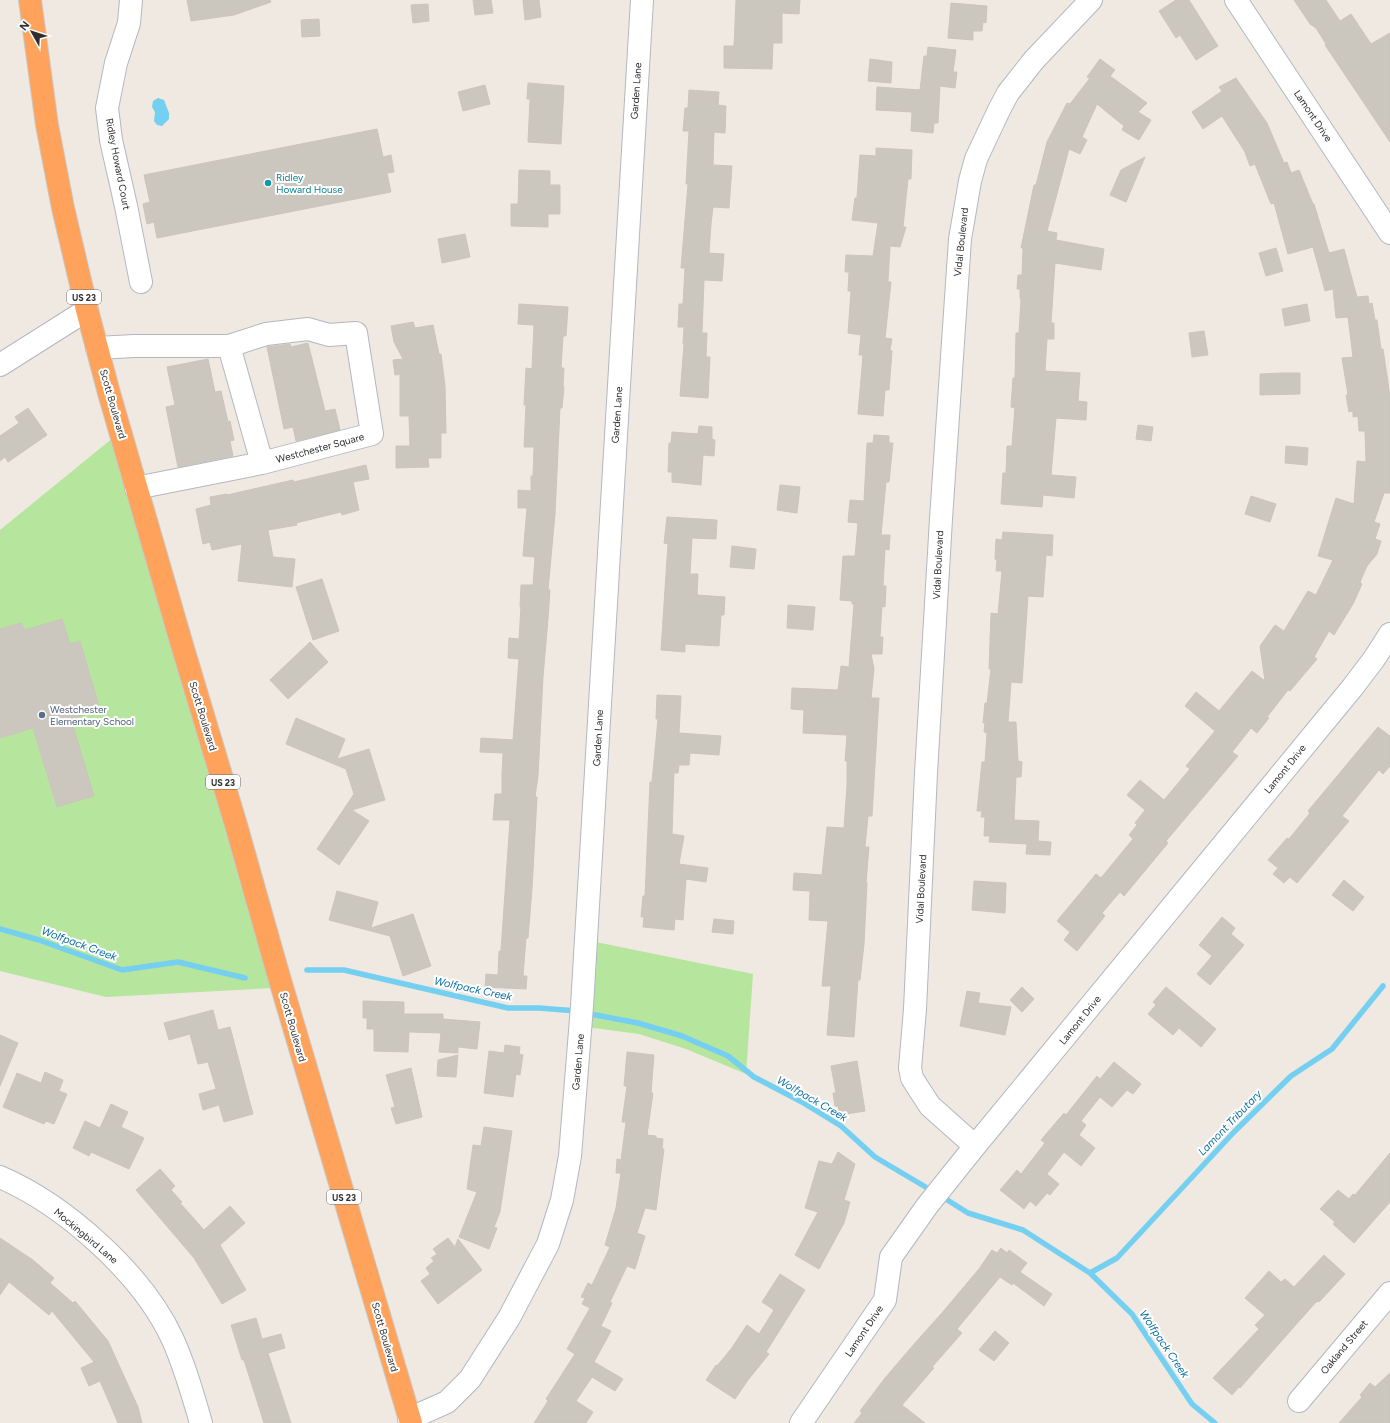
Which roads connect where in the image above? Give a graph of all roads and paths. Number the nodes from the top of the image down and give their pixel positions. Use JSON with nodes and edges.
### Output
{"nodes":[{"id":1,"x":30,"y":0,"type":"edge"},
{"id":2,"x":131,"y":0,"type":"edge"},
{"id":3,"x":642,"y":0,"type":"edge"},
{"id":4,"x":1091,"y":0,"type":"edge"},
{"id":5,"x":1236,"y":0,"type":"edge"},
{"id":6,"x":1390,"y":233,"type":"edge"},
{"id":7,"x":140,"y":282,"type":"dead end"},
{"id":8,"x":87,"y":310,"type":"junction"},
{"id":9,"x":229,"y":346,"type":"junction"},
{"id":10,"x":97,"y":348,"type":"junction"},
{"id":11,"x":0,"y":365,"type":"edge"},
{"id":12,"x":262,"y":463,"type":"junction"},
{"id":13,"x":136,"y":488,"type":"junction"},
{"id":14,"x":1390,"y":634,"type":"edge"},
{"id":15,"x":975,"y":1146,"type":"junction"},
{"id":16,"x":0,"y":1177,"type":"edge"},
{"id":17,"x":1390,"y":1293,"type":"edge"},
{"id":18,"x":1299,"y":1400,"type":"dead end"},
{"id":19,"x":410,"y":1421,"type":"edge"},
{"id":20,"x":201,"y":1423,"type":"edge"},
{"id":21,"x":801,"y":1423,"type":"edge"}],
"edges":[{"from":1,"to":8,"type":"highway","name":"Scott Boulevard","number":"US 23"},
{"from":2,"to":7,"type":"street","name":"Ridley Howard Court"},
{"from":3,"to":19,"type":"street","name":"Garden Lane"},
{"from":4,"to":15,"type":"street","name":"Vidal Boulevard"},
{"from":5,"to":6,"type":"street","name":"Lamont Drive"},
{"from":8,"to":10,"type":"highway","name":"Scott Boulevard","number":"US 23"},
{"from":8,"to":11,"type":"street"},
{"from":9,"to":10,"type":"street"},
{"from":9,"to":12,"type":"street","name":"Westchester Square"},
{"from":9,"to":12,"type":"street","name":"Westchester Square"},
{"from":10,"to":13,"type":"highway","name":"Scott Boulevard","number":"US 23"},
{"from":12,"to":13,"type":"street","name":"Westchester Square"},
{"from":13,"to":19,"type":"highway","name":"Scott Boulevard","number":"US 23"},
{"from":14,"to":15,"type":"street","name":"Lamont Drive"},
{"from":15,"to":21,"type":"street","name":"Lamont Drive"},
{"from":16,"to":20,"type":"street","name":"Mockingbird Lane"},
{"from":17,"to":18,"type":"street","name":"Oakland Street"}]}
